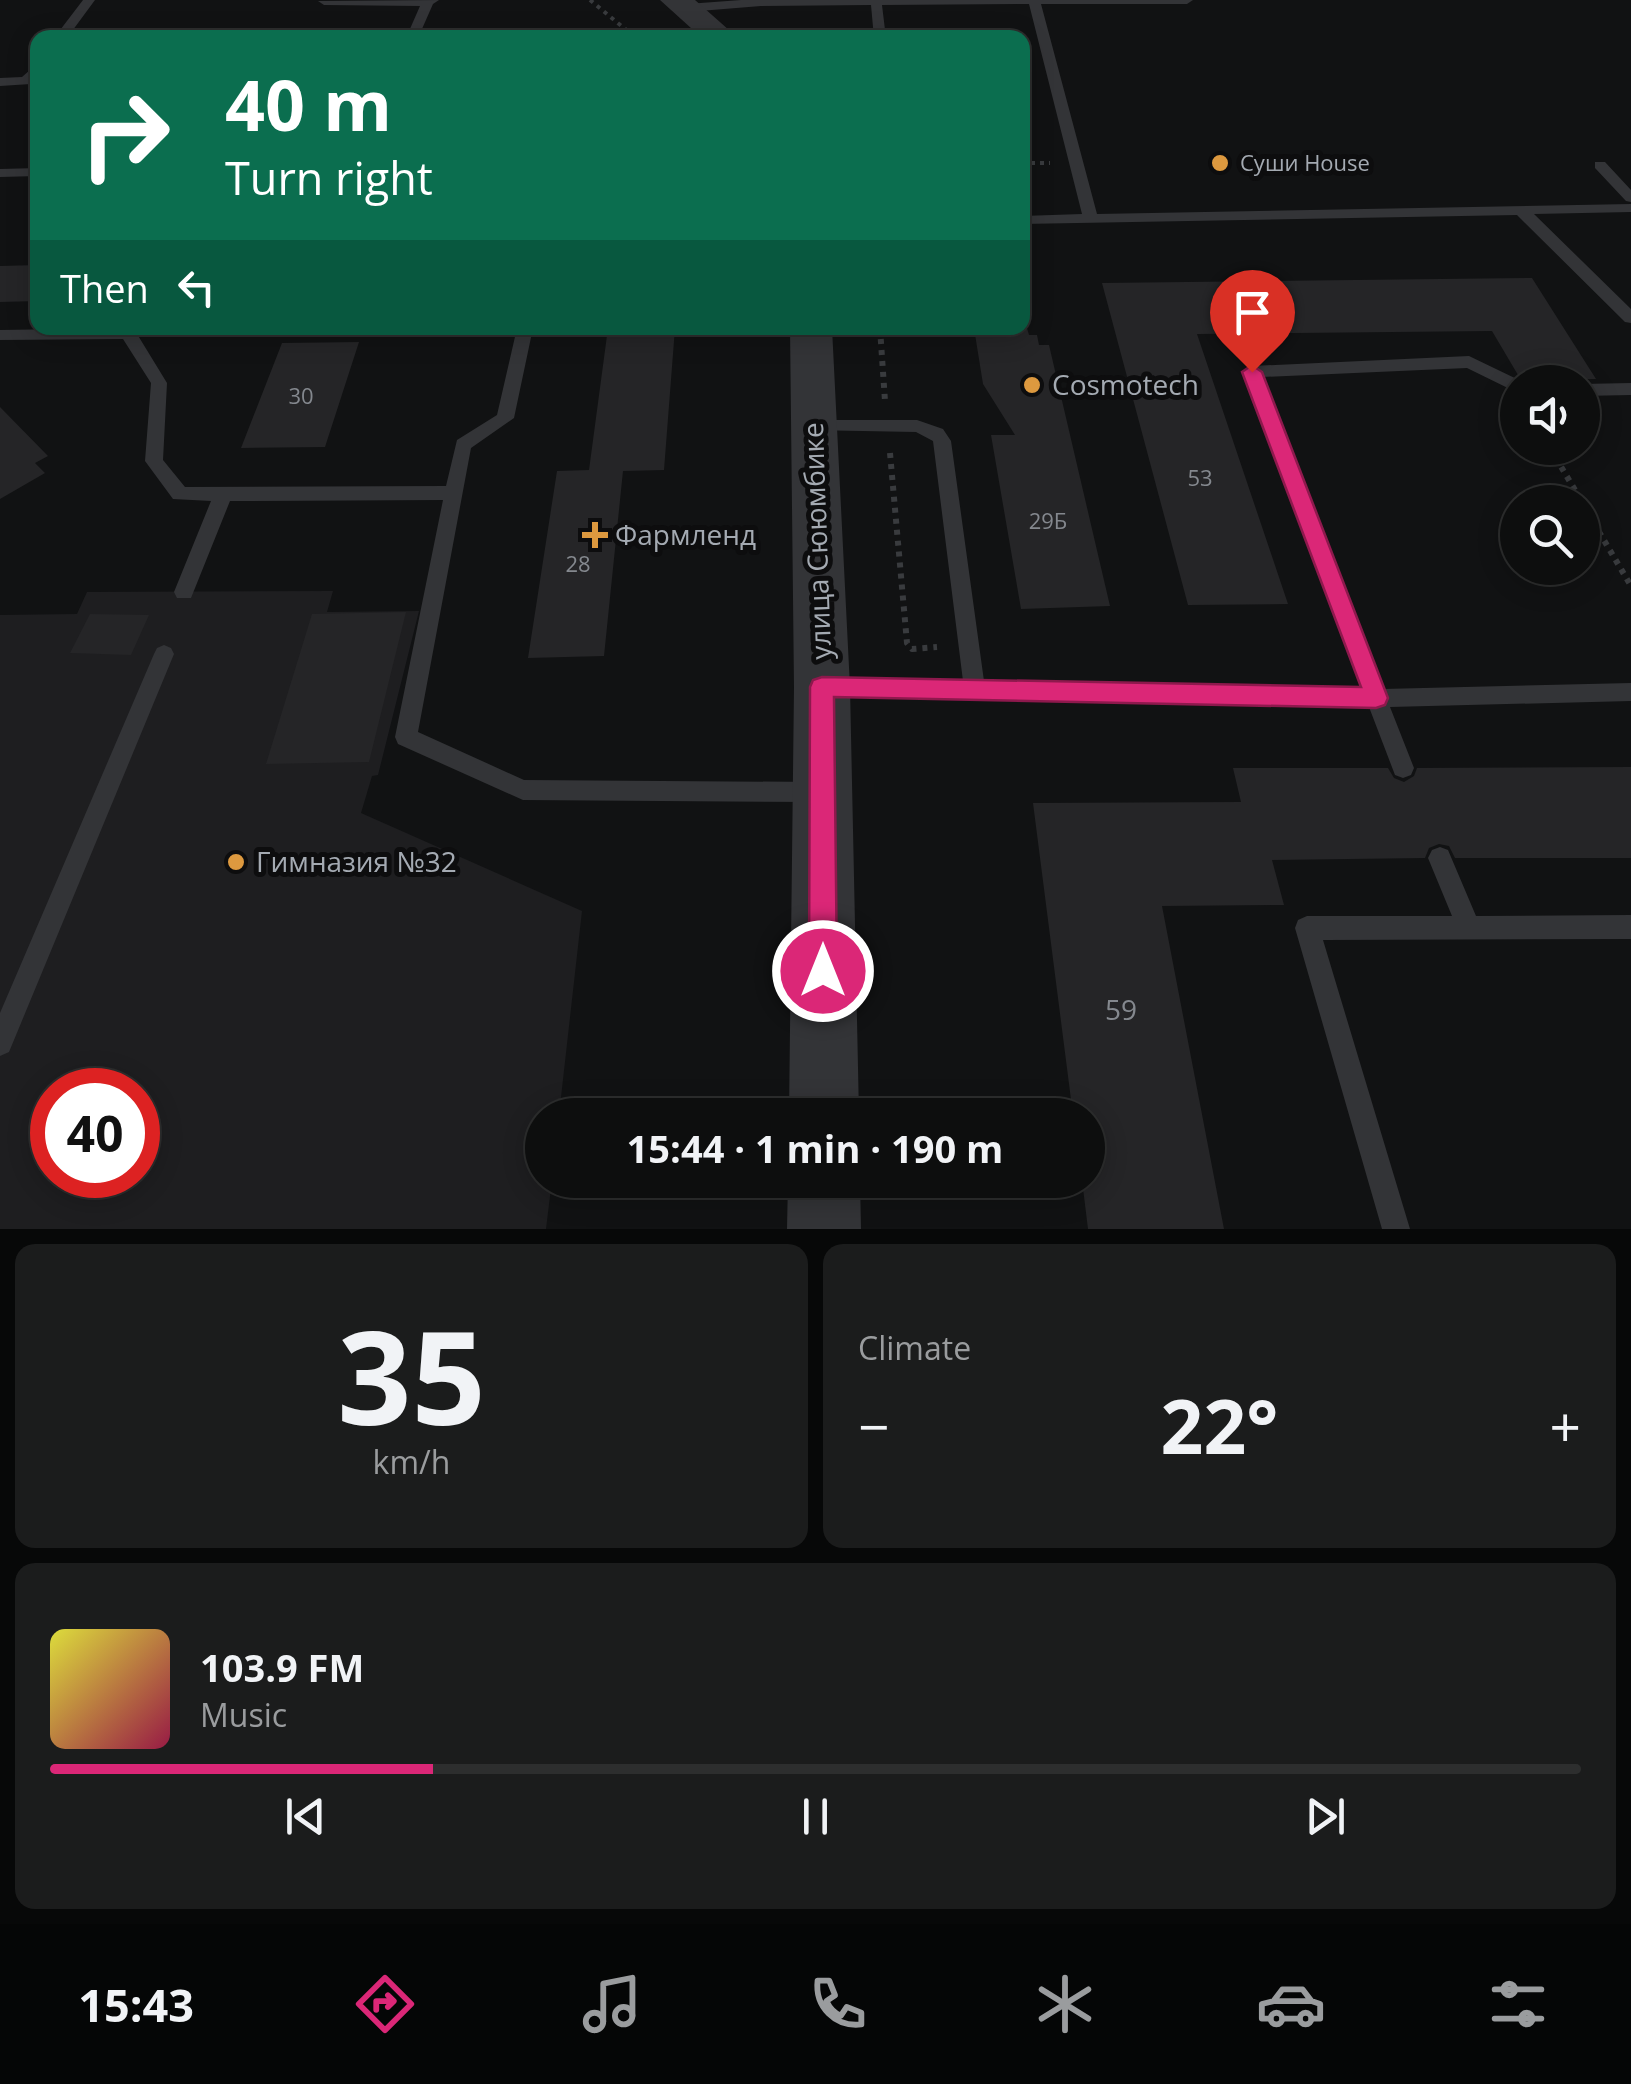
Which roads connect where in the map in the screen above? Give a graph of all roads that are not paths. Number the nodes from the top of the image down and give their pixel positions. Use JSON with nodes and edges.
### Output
{"nodes":[{"id":1,"x":88,"y":0,"type":"edge"},
{"id":2,"x":1034,"y":0,"type":"edge"},
{"id":3,"x":1187,"y":0,"type":"edge"},
{"id":4,"x":324,"y":1,"type":"edge"},
{"id":5,"x":430,"y":1,"type":"edge"},
{"id":6,"x":876,"y":1,"type":"edge"},
{"id":7,"x":682,"y":4,"type":"edge"},
{"id":8,"x":66,"y":30,"type":"edge"},
{"id":9,"x":416,"y":30,"type":"edge"},
{"id":10,"x":713,"y":30,"type":"edge"},
{"id":11,"x":879,"y":30,"type":"edge"},
{"id":12,"x":30,"y":76,"type":"edge"},
{"id":13,"x":0,"y":82,"type":"edge"},
{"id":14,"x":1600,"y":165,"type":"dead end"},
{"id":15,"x":30,"y":172,"type":"edge"},
{"id":16,"x":0,"y":173,"type":"edge"},
{"id":17,"x":1631,"y":198,"type":"edge"},
{"id":18,"x":1631,"y":208,"type":"edge"},
{"id":19,"x":1521,"y":210,"type":"junction"},
{"id":20,"x":1091,"y":219,"type":"junction"},
{"id":21,"x":1030,"y":220,"type":"edge"},
{"id":22,"x":1631,"y":318,"type":"edge"},
{"id":23,"x":30,"y":334,"type":"edge"},
{"id":24,"x":0,"y":335,"type":"edge"},
{"id":25,"x":129,"y":335,"type":"edge"},
{"id":26,"x":523,"y":335,"type":"edge"},
{"id":27,"x":811,"y":335,"type":"edge"},
{"id":28,"x":1500,"y":378,"type":"edge"},
{"id":29,"x":1631,"y":388,"type":"edge"},
{"id":30,"x":1600,"y":389,"type":"edge"},
{"id":31,"x":814,"y":426,"type":"junction"},
{"id":32,"x":454,"y":493,"type":"junction"},
{"id":33,"x":223,"y":495,"type":"junction"},
{"id":34,"x":184,"y":592,"type":"dead end"},
{"id":35,"x":164,"y":654,"type":"dead end"},
{"id":36,"x":822,"y":687,"type":"junction"},
{"id":37,"x":975,"y":690,"type":"junction"},
{"id":38,"x":1631,"y":692,"type":"edge"},
{"id":39,"x":1376,"y":698,"type":"junction"},
{"id":40,"x":1403,"y":768,"type":"dead end"},
{"id":41,"x":822,"y":792,"type":"junction"},
{"id":42,"x":1440,"y":858,"type":"dead end"},
{"id":43,"x":1469,"y":926,"type":"junction"},
{"id":44,"x":1631,"y":926,"type":"edge"},
{"id":45,"x":0,"y":1043,"type":"edge"},
{"id":46,"x":824,"y":1098,"type":"edge"},
{"id":47,"x":824,"y":1198,"type":"edge"},
{"id":48,"x":824,"y":1229,"type":"edge"},
{"id":49,"x":1396,"y":1229,"type":"edge"}],
"edges":[{"from":1,"to":8,"type":"lane"},
{"from":2,"to":3,"type":"lane"},
{"from":2,"to":6,"type":"lane"},
{"from":2,"to":20,"type":"lane"},
{"from":4,"to":5,"type":"lane"},
{"from":5,"to":9,"type":"lane"},
{"from":6,"to":7,"type":"lane"},
{"from":6,"to":11,"type":"lane"},
{"from":7,"to":10,"type":"street"},
{"from":12,"to":13,"type":"lane"},
{"from":14,"to":17,"type":"lane"},
{"from":15,"to":16,"type":"lane"},
{"from":18,"to":19,"type":"lane"},
{"from":19,"to":20,"type":"lane"},
{"from":19,"to":22,"type":"lane"},
{"from":20,"to":21,"type":"lane"},
{"from":23,"to":24,"type":"lane"},
{"from":25,"to":33,"type":"lane"},
{"from":26,"to":32,"type":"lane"},
{"from":27,"to":31,"type":"street","name":"улица Сююмбике"},
{"from":28,"to":39,"type":"lane"},
{"from":29,"to":30,"type":"lane"},
{"from":31,"to":36,"type":"street","name":"улица Сююмбике"},
{"from":31,"to":37,"type":"lane"},
{"from":32,"to":33,"type":"lane"},
{"from":32,"to":41,"type":"lane"},
{"from":33,"to":34,"type":"lane"},
{"from":35,"to":45,"type":"lane"},
{"from":36,"to":37,"type":"lane"},
{"from":36,"to":41,"type":"street","name":"улица Сююмбике"},
{"from":37,"to":39,"type":"lane"},
{"from":38,"to":39,"type":"lane"},
{"from":39,"to":40,"type":"lane"},
{"from":41,"to":46,"type":"street","name":"улица Сююмбике"},
{"from":42,"to":43,"type":"lane"},
{"from":43,"to":44,"type":"lane"},
{"from":43,"to":49,"type":"lane"},
{"from":47,"to":48,"type":"street"}]}
